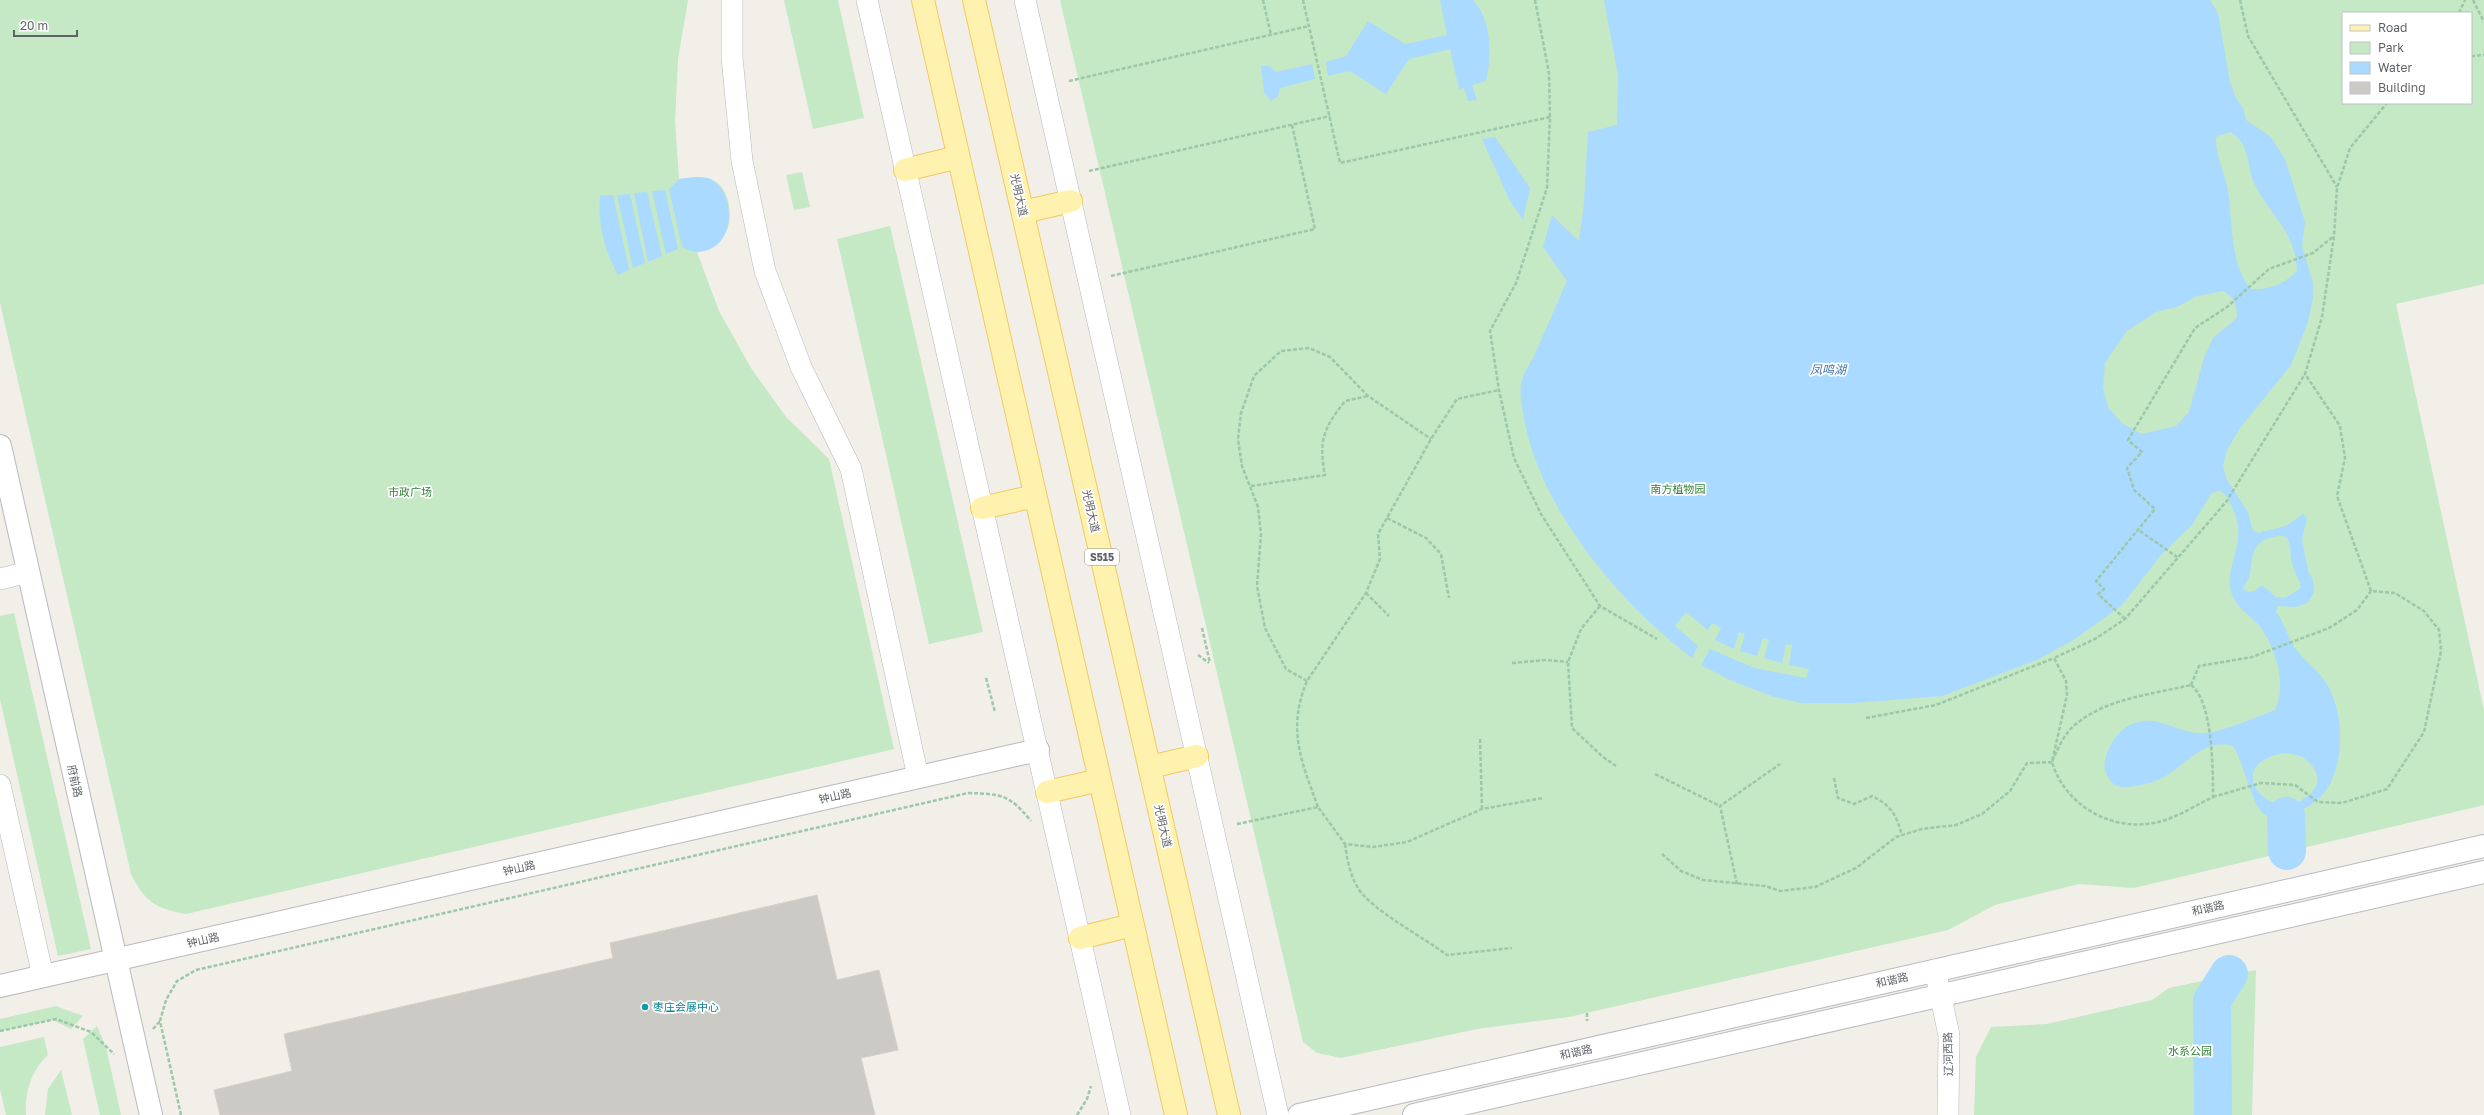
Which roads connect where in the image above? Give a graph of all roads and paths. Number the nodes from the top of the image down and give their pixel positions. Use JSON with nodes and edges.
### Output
{"nodes":[{"id":1,"x":732,"y":0,"type":"edge"},
{"id":2,"x":867,"y":0,"type":"edge"},
{"id":3,"x":923,"y":0,"type":"edge"},
{"id":4,"x":974,"y":0,"type":"edge"},
{"id":5,"x":1025,"y":0,"type":"edge"},
{"id":6,"x":1263,"y":0,"type":"edge"},
{"id":7,"x":1304,"y":0,"type":"edge"},
{"id":8,"x":1535,"y":0,"type":"edge"},
{"id":9,"x":2240,"y":0,"type":"edge"},
{"id":10,"x":2465,"y":0,"type":"edge"},
{"id":11,"x":2473,"y":0,"type":"edge"},
{"id":12,"x":2459,"y":12,"type":"edge"},
{"id":13,"x":2484,"y":22,"type":"edge"},
{"id":14,"x":1309,"y":26,"type":"junction"},
{"id":15,"x":1270,"y":35,"type":"junction"},
{"id":16,"x":2484,"y":55,"type":"edge"},
{"id":17,"x":2472,"y":56,"type":"edge"},
{"id":18,"x":1068,"y":81,"type":"dead end"},
{"id":19,"x":2386,"y":104,"type":"edge"},
{"id":20,"x":1330,"y":116,"type":"junction"},
{"id":21,"x":1550,"y":117,"type":"junction"},
{"id":22,"x":1292,"y":125,"type":"junction"},
{"id":23,"x":958,"y":157,"type":"junction"},
{"id":24,"x":905,"y":170,"type":"junction"},
{"id":25,"x":1089,"y":171,"type":"dead end"},
{"id":26,"x":2337,"y":188,"type":"junction"},
{"id":27,"x":1071,"y":201,"type":"junction"},
{"id":28,"x":1023,"y":212,"type":"junction"},
{"id":29,"x":2334,"y":236,"type":"junction"},
{"id":30,"x":1111,"y":276,"type":"dead end"},
{"id":31,"x":2305,"y":374,"type":"junction"},
{"id":32,"x":1499,"y":390,"type":"junction"},
{"id":33,"x":1368,"y":396,"type":"junction"},
{"id":34,"x":1431,"y":439,"type":"junction"},
{"id":35,"x":0,"y":446,"type":"edge"},
{"id":36,"x":1251,"y":486,"type":"junction"},
{"id":37,"x":1035,"y":496,"type":"junction"},
{"id":38,"x":982,"y":508,"type":"junction"},
{"id":39,"x":1387,"y":518,"type":"junction"},
{"id":40,"x":2140,"y":530,"type":"junction"},
{"id":41,"x":2176,"y":557,"type":"junction"},
{"id":42,"x":28,"y":572,"type":"junction"},
{"id":43,"x":0,"y":579,"type":"edge"},
{"id":44,"x":2371,"y":591,"type":"junction"},
{"id":45,"x":1366,"y":593,"type":"junction"},
{"id":46,"x":1449,"y":598,"type":"dead end"},
{"id":47,"x":1600,"y":606,"type":"junction"},
{"id":48,"x":1389,"y":616,"type":"dead end"},
{"id":49,"x":2125,"y":619,"type":"junction"},
{"id":50,"x":1202,"y":628,"type":"dead end"},
{"id":51,"x":1657,"y":639,"type":"dead end"},
{"id":52,"x":1198,"y":655,"type":"dead end"},
{"id":53,"x":2054,"y":658,"type":"junction"},
{"id":54,"x":1568,"y":662,"type":"junction"},
{"id":55,"x":1512,"y":663,"type":"dead end"},
{"id":56,"x":986,"y":678,"type":"dead end"},
{"id":57,"x":1306,"y":681,"type":"junction"},
{"id":58,"x":2191,"y":685,"type":"junction"},
{"id":59,"x":995,"y":712,"type":"dead end"},
{"id":60,"x":1866,"y":718,"type":"dead end"},
{"id":61,"x":1480,"y":740,"type":"dead end"},
{"id":62,"x":1038,"y":750,"type":"junction"},
{"id":63,"x":1197,"y":756,"type":"junction"},
{"id":64,"x":2052,"y":762,"type":"junction"},
{"id":65,"x":1780,"y":764,"type":"dead end"},
{"id":66,"x":1616,"y":766,"type":"dead end"},
{"id":67,"x":1150,"y":767,"type":"junction"},
{"id":68,"x":1655,"y":774,"type":"dead end"},
{"id":69,"x":918,"y":778,"type":"junction"},
{"id":70,"x":1834,"y":778,"type":"dead end"},
{"id":71,"x":1100,"y":780,"type":"junction"},
{"id":72,"x":0,"y":784,"type":"edge"},
{"id":73,"x":1047,"y":792,"type":"junction"},
{"id":74,"x":2213,"y":797,"type":"junction"},
{"id":75,"x":1543,"y":798,"type":"dead end"},
{"id":76,"x":1720,"y":806,"type":"junction"},
{"id":77,"x":1318,"y":807,"type":"junction"},
{"id":78,"x":1482,"y":810,"type":"junction"},
{"id":79,"x":1236,"y":824,"type":"dead end"},
{"id":80,"x":1035,"y":826,"type":"dead end"},
{"id":81,"x":1902,"y":836,"type":"junction"},
{"id":82,"x":1344,"y":844,"type":"junction"},
{"id":83,"x":2484,"y":846,"type":"edge"},
{"id":84,"x":1662,"y":854,"type":"dead end"},
{"id":85,"x":2484,"y":872,"type":"edge"},
{"id":86,"x":1737,"y":884,"type":"junction"},
{"id":87,"x":1132,"y":925,"type":"junction"},
{"id":88,"x":1080,"y":938,"type":"junction"},
{"id":89,"x":1512,"y":948,"type":"dead end"},
{"id":90,"x":116,"y":960,"type":"junction"},
{"id":91,"x":1935,"y":970,"type":"junction"},
{"id":92,"x":43,"y":976,"type":"junction"},
{"id":93,"x":0,"y":986,"type":"edge"},
{"id":94,"x":1941,"y":995,"type":"junction"},
{"id":95,"x":1587,"y":1013,"type":"dead end"},
{"id":96,"x":1587,"y":1021,"type":"dead end"},
{"id":97,"x":0,"y":1031,"type":"edge"},
{"id":98,"x":116,"y":1061,"type":"dead end"},
{"id":99,"x":1092,"y":1082,"type":"dead end"},
{"id":100,"x":151,"y":1115,"type":"edge"},
{"id":101,"x":181,"y":1115,"type":"edge"},
{"id":102,"x":1077,"y":1115,"type":"edge"},
{"id":103,"x":1120,"y":1115,"type":"edge"},
{"id":104,"x":1176,"y":1115,"type":"edge"},
{"id":105,"x":1229,"y":1115,"type":"edge"},
{"id":106,"x":1278,"y":1115,"type":"edge"},
{"id":107,"x":1299,"y":1115,"type":"edge"},
{"id":108,"x":1414,"y":1115,"type":"edge"},
{"id":109,"x":1948,"y":1115,"type":"edge"}],
"edges":[{"from":1,"to":69,"type":"street"},
{"from":2,"to":24,"type":"street"},
{"from":3,"to":23,"type":"main road"},
{"from":4,"to":28,"type":"main road","name":"光明大道","number":"S515"},
{"from":5,"to":27,"type":"street"},
{"from":6,"to":15,"type":"path"},
{"from":7,"to":14,"type":"path"},
{"from":8,"to":21,"type":"path"},
{"from":9,"to":26,"type":"path"},
{"from":10,"to":12,"type":"path"},
{"from":11,"to":13,"type":"path"},
{"from":14,"to":15,"type":"path"},
{"from":14,"to":20,"type":"path"},
{"from":15,"to":18,"type":"path"},
{"from":16,"to":17,"type":"path"},
{"from":19,"to":26,"type":"path"},
{"from":20,"to":21,"type":"path"},
{"from":20,"to":22,"type":"path"},
{"from":21,"to":32,"type":"path"},
{"from":22,"to":25,"type":"path"},
{"from":22,"to":30,"type":"path"},
{"from":23,"to":24,"type":"main road"},
{"from":23,"to":37,"type":"main road"},
{"from":24,"to":38,"type":"street"},
{"from":26,"to":29,"type":"path"},
{"from":27,"to":28,"type":"main road"},
{"from":27,"to":63,"type":"street"},
{"from":28,"to":67,"type":"main road","name":"光明大道","number":"S515"},
{"from":29,"to":31,"type":"path"},
{"from":29,"to":40,"type":"path"},
{"from":31,"to":41,"type":"path"},
{"from":31,"to":44,"type":"path"},
{"from":32,"to":34,"type":"path"},
{"from":32,"to":47,"type":"path"},
{"from":33,"to":34,"type":"path"},
{"from":33,"to":36,"type":"path"},
{"from":33,"to":36,"type":"path"},
{"from":34,"to":39,"type":"path"},
{"from":35,"to":42,"type":"main road","name":"府前路"},
{"from":36,"to":57,"type":"path"},
{"from":37,"to":38,"type":"main road"},
{"from":37,"to":71,"type":"main road"},
{"from":38,"to":62,"type":"street"},
{"from":39,"to":45,"type":"path"},
{"from":39,"to":46,"type":"path"},
{"from":40,"to":41,"type":"path"},
{"from":40,"to":49,"type":"path"},
{"from":41,"to":49,"type":"path"},
{"from":42,"to":43,"type":"street"},
{"from":42,"to":90,"type":"main road","name":"府前路"},
{"from":44,"to":58,"type":"path"},
{"from":44,"to":74,"type":"path"},
{"from":45,"to":48,"type":"path"},
{"from":45,"to":57,"type":"path"},
{"from":47,"to":51,"type":"path"},
{"from":47,"to":54,"type":"path"},
{"from":49,"to":53,"type":"path"},
{"from":50,"to":52,"type":"path"},
{"from":53,"to":60,"type":"path"},
{"from":53,"to":64,"type":"path"},
{"from":54,"to":55,"type":"path"},
{"from":54,"to":66,"type":"path"},
{"from":56,"to":59,"type":"path"},
{"from":57,"to":77,"type":"path"},
{"from":58,"to":64,"type":"path"},
{"from":58,"to":74,"type":"path"},
{"from":61,"to":78,"type":"path"},
{"from":62,"to":69,"type":"main road","name":"钟山路"},
{"from":62,"to":73,"type":"street"},
{"from":63,"to":67,"type":"main road"},
{"from":63,"to":106,"type":"street"},
{"from":64,"to":74,"type":"path"},
{"from":64,"to":81,"type":"path"},
{"from":65,"to":76,"type":"path"},
{"from":67,"to":105,"type":"main road","name":"光明大道","number":"S515"},
{"from":68,"to":76,"type":"path"},
{"from":69,"to":90,"type":"main road","name":"钟山路"},
{"from":70,"to":81,"type":"path"},
{"from":71,"to":73,"type":"main road"},
{"from":71,"to":87,"type":"main road"},
{"from":72,"to":92,"type":"street"},
{"from":73,"to":88,"type":"street"},
{"from":75,"to":78,"type":"path"},
{"from":76,"to":86,"type":"path"},
{"from":77,"to":79,"type":"path"},
{"from":77,"to":82,"type":"path"},
{"from":78,"to":82,"type":"path"},
{"from":80,"to":101,"type":"path"},
{"from":81,"to":86,"type":"path"},
{"from":82,"to":89,"type":"path"},
{"from":83,"to":91,"type":"main road","name":"和谐路"},
{"from":84,"to":86,"type":"path"},
{"from":85,"to":94,"type":"main road"},
{"from":87,"to":88,"type":"main road"},
{"from":87,"to":104,"type":"main road"},
{"from":88,"to":103,"type":"street"},
{"from":90,"to":92,"type":"main road","name":"钟山路"},
{"from":90,"to":100,"type":"main road","name":"府前路"},
{"from":91,"to":94,"type":"street","name":"辽河西路"},
{"from":91,"to":107,"type":"main road","name":"和谐路"},
{"from":92,"to":93,"type":"main road","name":"钟山路"},
{"from":94,"to":108,"type":"main road"},
{"from":94,"to":109,"type":"street","name":"辽河西路"},
{"from":95,"to":96,"type":"path"},
{"from":97,"to":98,"type":"path"},
{"from":99,"to":102,"type":"path"}]}
